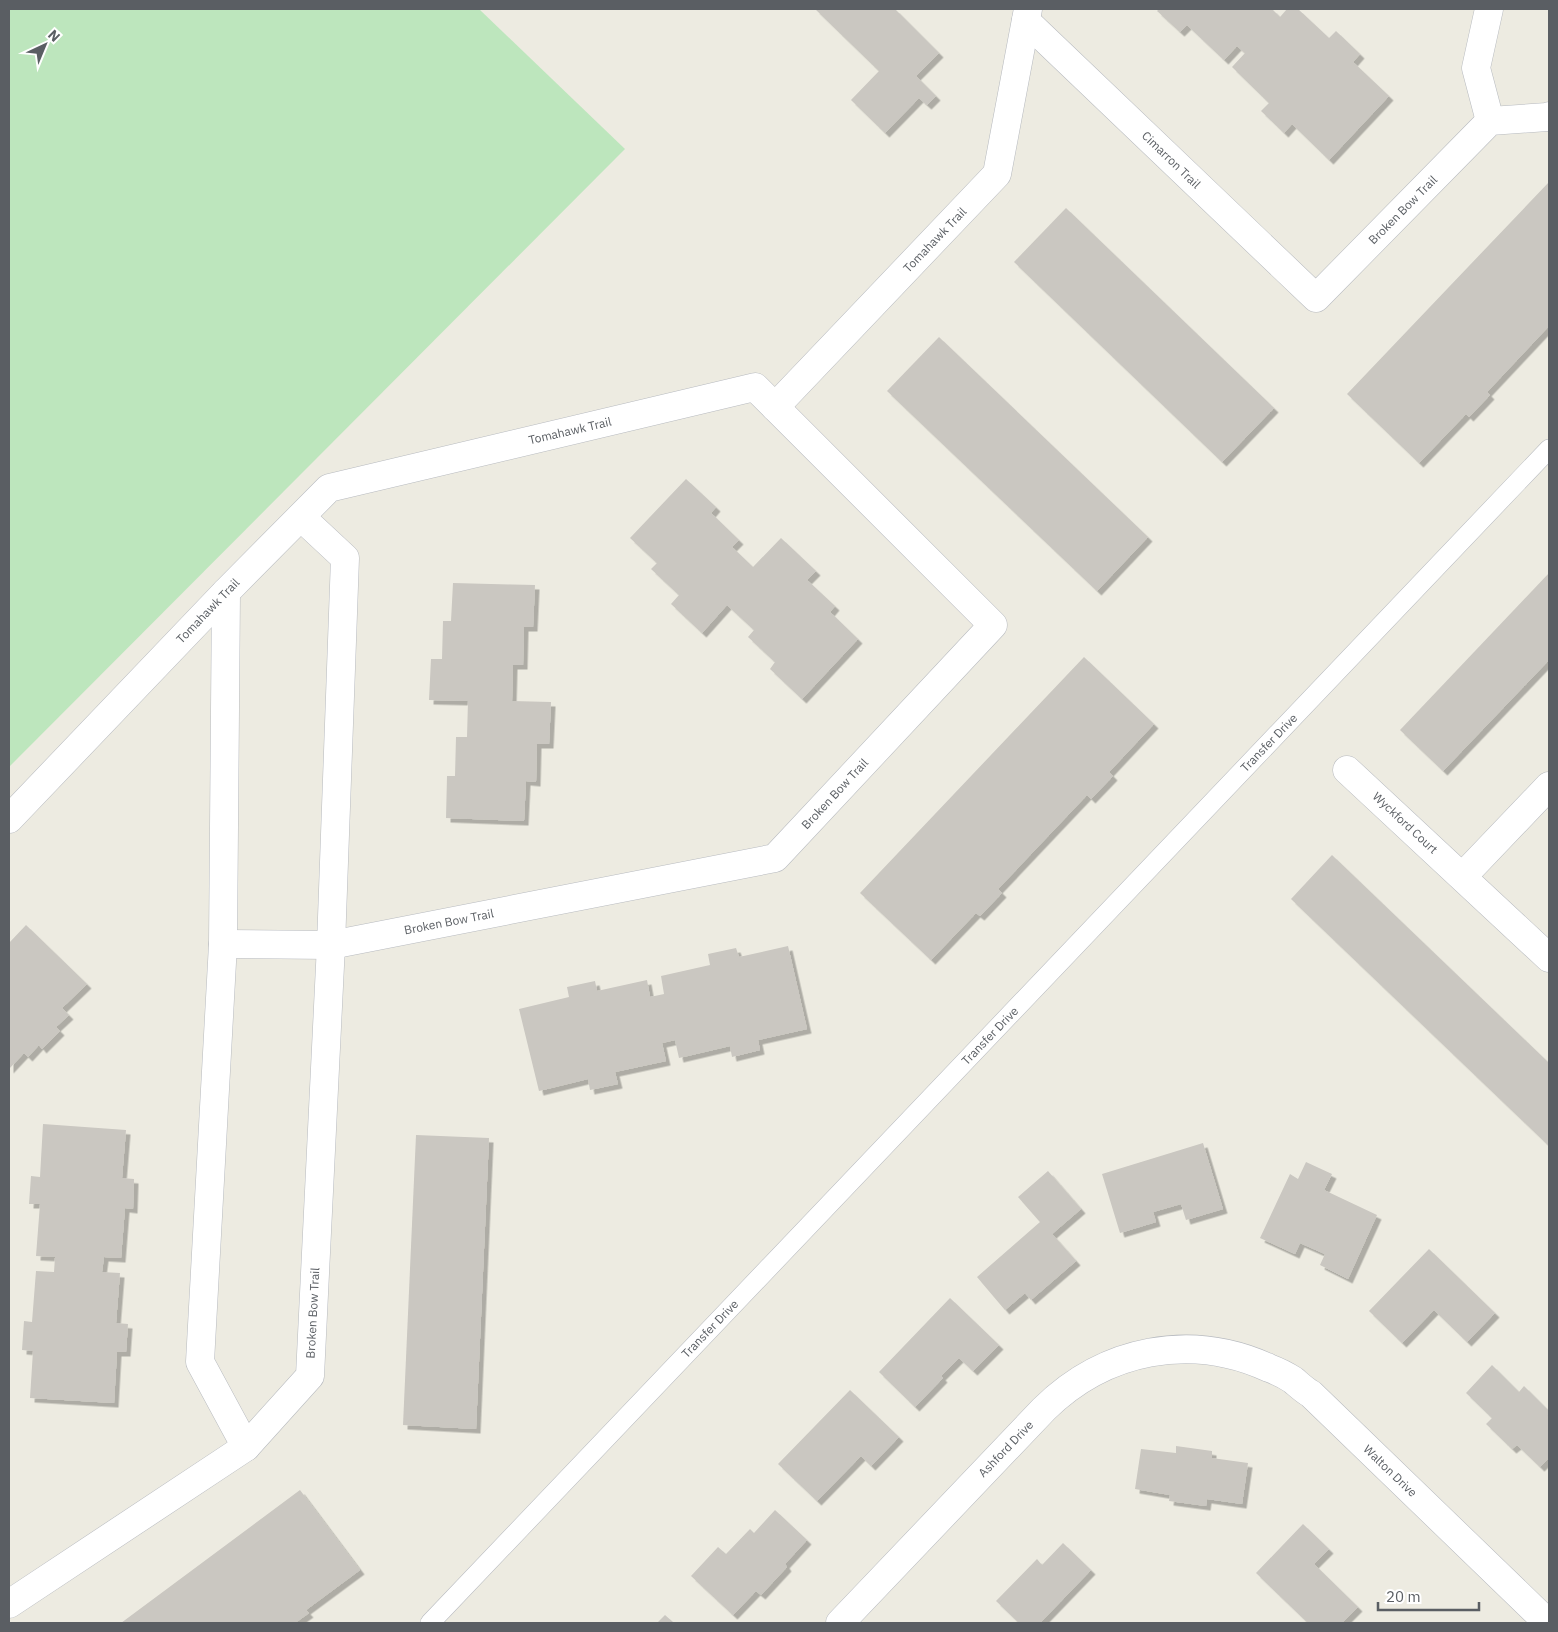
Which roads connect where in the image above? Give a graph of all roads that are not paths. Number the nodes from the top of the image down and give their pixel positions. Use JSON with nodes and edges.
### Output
{"nodes":[{"id":1,"x":1489,"y":9,"type":"edge"},
{"id":2,"x":1027,"y":15,"type":"edge"},
{"id":3,"x":1549,"y":116,"type":"edge"},
{"id":4,"x":1490,"y":121,"type":"junction"},
{"id":5,"x":1316,"y":298,"type":"joint"},
{"id":6,"x":775,"y":407,"type":"junction"},
{"id":7,"x":1549,"y":449,"type":"edge"},
{"id":8,"x":301,"y":517,"type":"junction"},
{"id":9,"x":226,"y":592,"type":"junction"},
{"id":10,"x":1347,"y":770,"type":"dead end"},
{"id":11,"x":1549,"y":786,"type":"edge"},
{"id":12,"x":9,"y":819,"type":"edge"},
{"id":13,"x":1463,"y":876,"type":"junction"},
{"id":14,"x":222,"y":944,"type":"junction"},
{"id":15,"x":331,"y":945,"type":"junction"},
{"id":16,"x":1549,"y":958,"type":"edge"},
{"id":17,"x":1212,"y":1351,"type":"joint"},
{"id":18,"x":246,"y":1447,"type":"junction"},
{"id":19,"x":9,"y":1604,"type":"edge"},
{"id":20,"x":430,"y":1623,"type":"edge"},
{"id":21,"x":840,"y":1623,"type":"edge"},
{"id":22,"x":1548,"y":1623,"type":"edge"}],
"edges":[{"from":1,"to":4,"type":"street"},
{"from":2,"to":5,"type":"street","name":"Cimarron Trail"},
{"from":2,"to":6,"type":"street","name":"Tomahawk Trail"},
{"from":3,"to":4,"type":"street"},
{"from":4,"to":5,"type":"street","name":"Broken Bow Trail"},
{"from":6,"to":8,"type":"street","name":"Tomahawk Trail"},
{"from":6,"to":15,"type":"street","name":"Broken Bow Trail"},
{"from":7,"to":20,"type":"lane","name":"Transfer Drive"},
{"from":8,"to":9,"type":"street","name":"Tomahawk Trail"},
{"from":8,"to":15,"type":"street","name":"Broken Bow Trail"},
{"from":9,"to":12,"type":"street","name":"Tomahawk Trail"},
{"from":9,"to":14,"type":"street"},
{"from":10,"to":13,"type":"street","name":"Wyckford Court"},
{"from":11,"to":13,"type":"street"},
{"from":13,"to":16,"type":"street","name":"Wyckford Court"},
{"from":14,"to":15,"type":"street","name":"Broken Bow Trail"},
{"from":14,"to":18,"type":"street"},
{"from":15,"to":18,"type":"street","name":"Broken Bow Trail"},
{"from":17,"to":21,"type":"street","name":"Ashford Drive"},
{"from":17,"to":22,"type":"street","name":"Walton Drive"},
{"from":18,"to":19,"type":"street","name":"Broken Bow Trail"}]}
